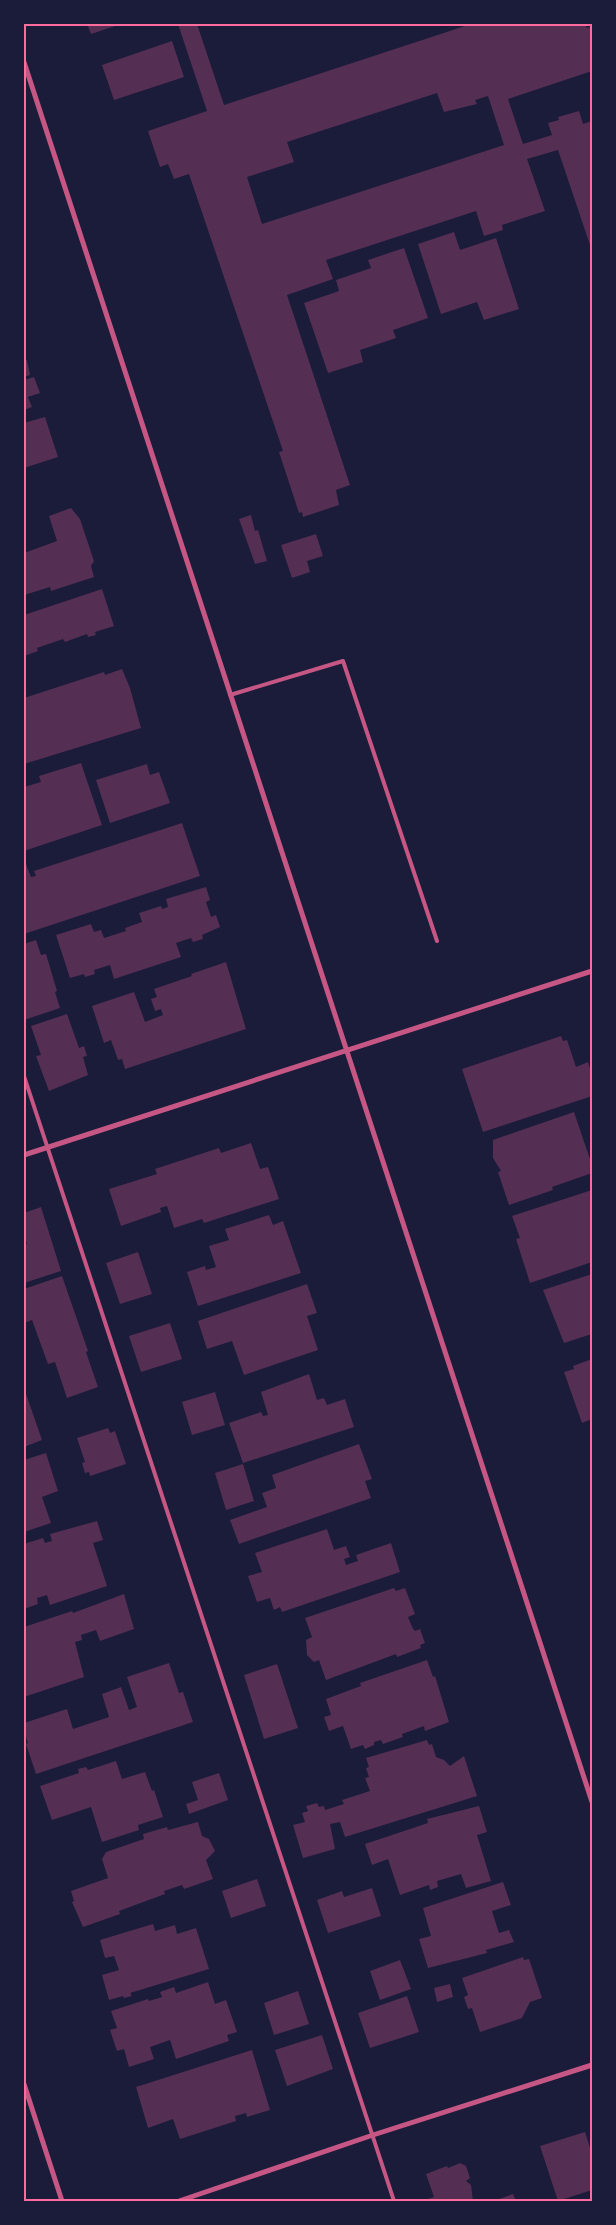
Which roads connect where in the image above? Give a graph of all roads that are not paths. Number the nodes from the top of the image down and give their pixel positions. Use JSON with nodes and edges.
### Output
{"nodes":[{"id":1,"x":24,"y":62,"type":"edge"},
{"id":2,"x":230,"y":695,"type":"junction"},
{"id":3,"x":437,"y":941,"type":"dead end"},
{"id":4,"x":592,"y":971,"type":"edge"},
{"id":5,"x":346,"y":1050,"type":"junction"},
{"id":6,"x":24,"y":1076,"type":"edge"},
{"id":7,"x":47,"y":1147,"type":"junction"},
{"id":8,"x":24,"y":1155,"type":"edge"},
{"id":9,"x":592,"y":1802,"type":"edge"},
{"id":10,"x":592,"y":2065,"type":"edge"},
{"id":11,"x":24,"y":2084,"type":"edge"},
{"id":12,"x":373,"y":2135,"type":"junction"},
{"id":13,"x":62,"y":2201,"type":"edge"},
{"id":14,"x":179,"y":2201,"type":"edge"},
{"id":15,"x":394,"y":2201,"type":"edge"}],
"edges":[{"from":1,"to":2,"type":"street"},
{"from":2,"to":3,"type":"lane"},
{"from":2,"to":5,"type":"street"},
{"from":4,"to":5,"type":"street"},
{"from":5,"to":7,"type":"street"},
{"from":5,"to":9,"type":"street"},
{"from":6,"to":7,"type":"lane"},
{"from":7,"to":8,"type":"street"},
{"from":7,"to":12,"type":"lane"},
{"from":10,"to":12,"type":"street"},
{"from":11,"to":13,"type":"street"},
{"from":12,"to":14,"type":"street"},
{"from":12,"to":15,"type":"lane"}]}
